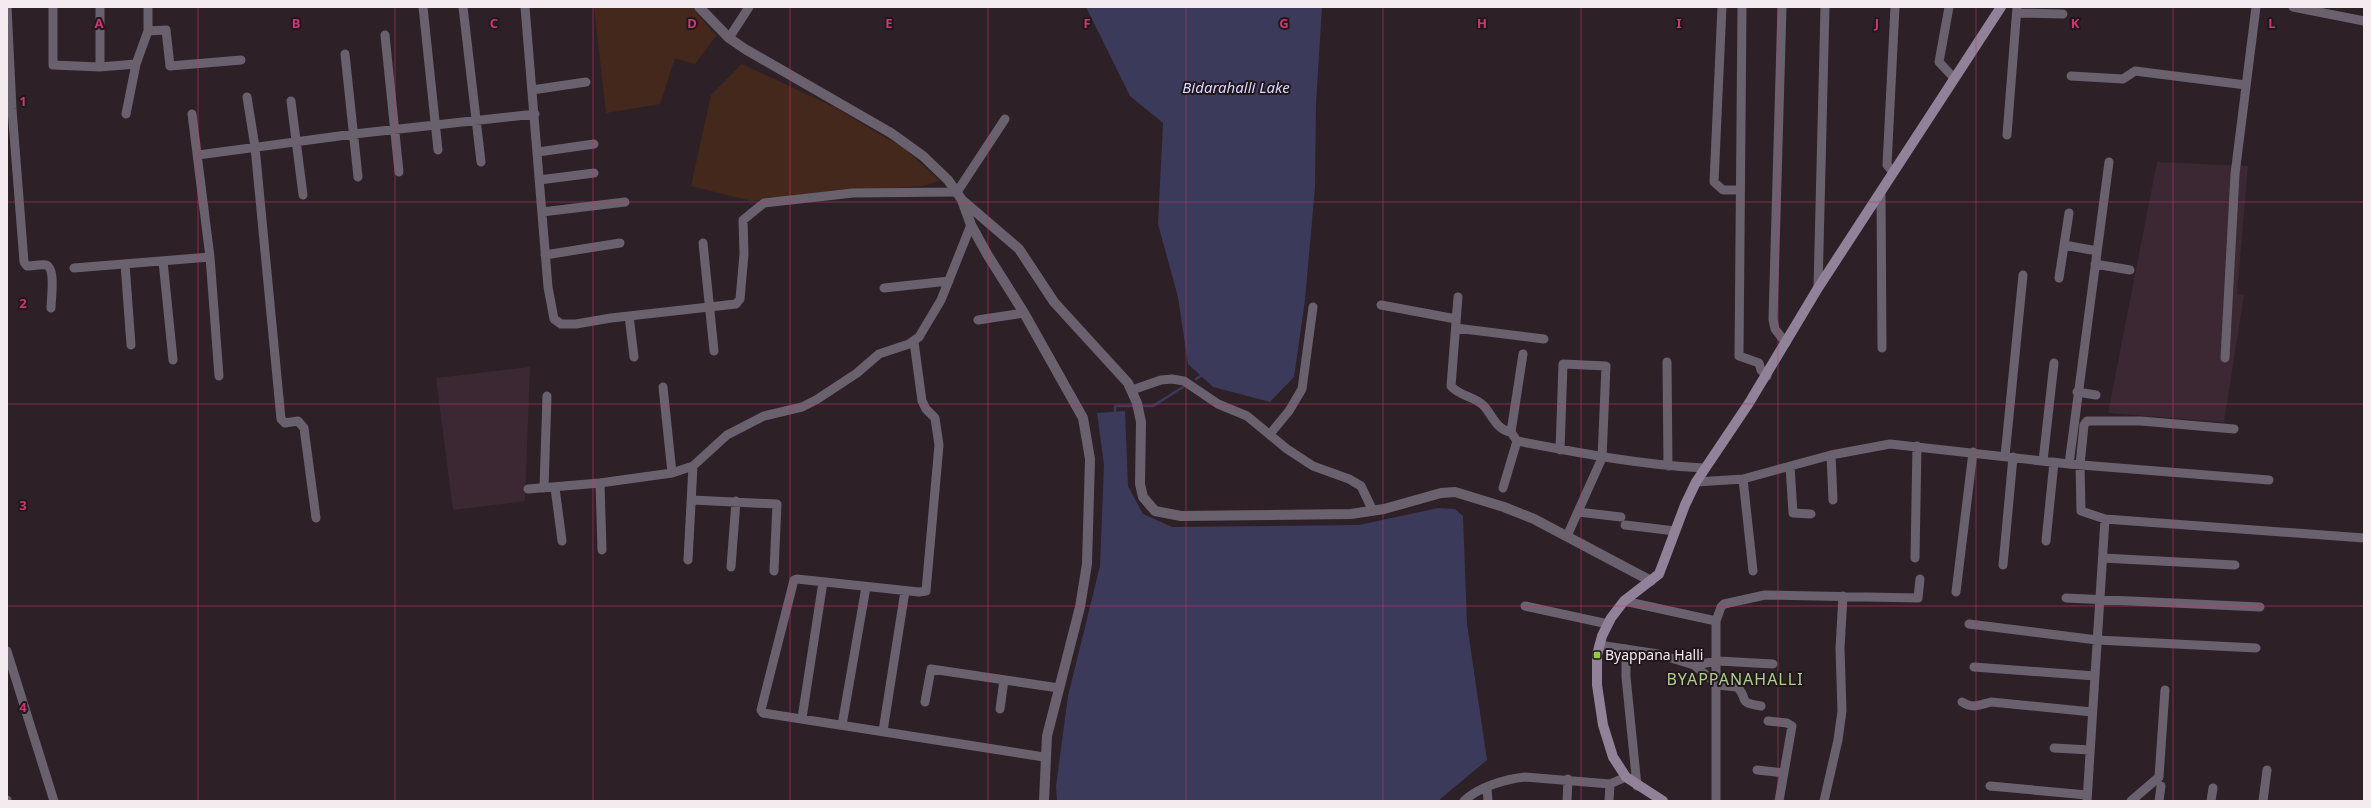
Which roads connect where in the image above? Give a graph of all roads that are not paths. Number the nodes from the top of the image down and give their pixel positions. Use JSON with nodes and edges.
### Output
{"nodes":[{"id":1,"x":7,"y":7,"type":"edge"},
{"id":2,"x":54,"y":7,"type":"edge"},
{"id":3,"x":100,"y":7,"type":"edge"},
{"id":4,"x":148,"y":7,"type":"edge"},
{"id":5,"x":424,"y":7,"type":"edge"},
{"id":6,"x":463,"y":7,"type":"edge"},
{"id":7,"x":525,"y":7,"type":"edge"},
{"id":8,"x":699,"y":7,"type":"edge"},
{"id":9,"x":749,"y":7,"type":"edge"},
{"id":10,"x":1722,"y":7,"type":"edge"},
{"id":11,"x":1742,"y":7,"type":"edge"},
{"id":12,"x":1782,"y":7,"type":"edge"},
{"id":13,"x":1826,"y":7,"type":"edge"},
{"id":14,"x":1895,"y":7,"type":"edge"},
{"id":15,"x":1949,"y":7,"type":"edge"},
{"id":16,"x":2001,"y":7,"type":"edge"},
{"id":17,"x":2256,"y":7,"type":"edge"},
{"id":18,"x":2293,"y":7,"type":"edge"},
{"id":19,"x":2017,"y":10,"type":"edge"},
{"id":20,"x":2063,"y":14,"type":"dead end"},
{"id":21,"x":2364,"y":21,"type":"edge"},
{"id":22,"x":148,"y":31,"type":"junction"},
{"id":23,"x":385,"y":35,"type":"dead end"},
{"id":24,"x":729,"y":38,"type":"junction"},
{"id":25,"x":346,"y":54,"type":"dead end"},
{"id":26,"x":241,"y":60,"type":"dead end"},
{"id":27,"x":136,"y":64,"type":"junction"},
{"id":28,"x":100,"y":67,"type":"junction"},
{"id":29,"x":2071,"y":76,"type":"dead end"},
{"id":30,"x":1954,"y":78,"type":"junction"},
{"id":31,"x":586,"y":82,"type":"dead end"},
{"id":32,"x":2246,"y":84,"type":"junction"},
{"id":33,"x":532,"y":90,"type":"junction"},
{"id":34,"x":247,"y":97,"type":"dead end"},
{"id":35,"x":291,"y":101,"type":"dead end"},
{"id":36,"x":126,"y":114,"type":"dead end"},
{"id":37,"x":192,"y":114,"type":"dead end"},
{"id":38,"x":535,"y":114,"type":"junction"},
{"id":39,"x":1005,"y":120,"type":"dead end"},
{"id":40,"x":476,"y":121,"type":"junction"},
{"id":41,"x":436,"y":126,"type":"junction"},
{"id":42,"x":395,"y":129,"type":"junction"},
{"id":43,"x":354,"y":134,"type":"junction"},
{"id":44,"x":2007,"y":135,"type":"dead end"},
{"id":45,"x":296,"y":142,"type":"junction"},
{"id":46,"x":594,"y":144,"type":"dead end"},
{"id":47,"x":255,"y":147,"type":"junction"},
{"id":48,"x":438,"y":150,"type":"dead end"},
{"id":49,"x":538,"y":152,"type":"junction"},
{"id":50,"x":198,"y":154,"type":"junction"},
{"id":51,"x":481,"y":162,"type":"dead end"},
{"id":52,"x":2109,"y":162,"type":"dead end"},
{"id":53,"x":399,"y":172,"type":"dead end"},
{"id":54,"x":1894,"y":172,"type":"junction"},
{"id":55,"x":594,"y":173,"type":"dead end"},
{"id":56,"x":358,"y":176,"type":"dead end"},
{"id":57,"x":539,"y":180,"type":"junction"},
{"id":58,"x":1739,"y":190,"type":"junction"},
{"id":59,"x":1881,"y":192,"type":"junction"},
{"id":60,"x":303,"y":195,"type":"dead end"},
{"id":61,"x":960,"y":196,"type":"junction"},
{"id":62,"x":626,"y":202,"type":"dead end"},
{"id":63,"x":542,"y":212,"type":"junction"},
{"id":64,"x":2069,"y":213,"type":"dead end"},
{"id":65,"x":971,"y":225,"type":"junction"},
{"id":66,"x":620,"y":243,"type":"dead end"},
{"id":67,"x":704,"y":243,"type":"dead end"},
{"id":68,"x":2064,"y":245,"type":"junction"},
{"id":69,"x":2097,"y":251,"type":"junction"},
{"id":70,"x":545,"y":255,"type":"junction"},
{"id":71,"x":210,"y":257,"type":"junction"},
{"id":72,"x":164,"y":261,"type":"junction"},
{"id":73,"x":125,"y":264,"type":"junction"},
{"id":74,"x":2095,"y":264,"type":"junction"},
{"id":75,"x":74,"y":268,"type":"dead end"},
{"id":76,"x":2130,"y":270,"type":"dead end"},
{"id":77,"x":2023,"y":275,"type":"dead end"},
{"id":78,"x":2059,"y":278,"type":"dead end"},
{"id":79,"x":949,"y":281,"type":"junction"},
{"id":80,"x":884,"y":288,"type":"dead end"},
{"id":81,"x":1818,"y":288,"type":"junction"},
{"id":82,"x":1458,"y":297,"type":"dead end"},
{"id":83,"x":1381,"y":305,"type":"dead end"},
{"id":84,"x":1313,"y":307,"type":"dead end"},
{"id":85,"x":51,"y":308,"type":"dead end"},
{"id":86,"x":710,"y":308,"type":"junction"},
{"id":87,"x":1024,"y":313,"type":"junction"},
{"id":88,"x":630,"y":316,"type":"junction"},
{"id":89,"x":978,"y":320,"type":"dead end"},
{"id":90,"x":1456,"y":324,"type":"junction"},
{"id":91,"x":1544,"y":339,"type":"dead end"},
{"id":92,"x":914,"y":342,"type":"junction"},
{"id":93,"x":1786,"y":343,"type":"junction"},
{"id":94,"x":131,"y":345,"type":"dead end"},
{"id":95,"x":1882,"y":348,"type":"dead end"},
{"id":96,"x":714,"y":351,"type":"dead end"},
{"id":97,"x":1523,"y":354,"type":"dead end"},
{"id":98,"x":634,"y":357,"type":"dead end"},
{"id":99,"x":2225,"y":358,"type":"dead end"},
{"id":100,"x":173,"y":360,"type":"dead end"},
{"id":101,"x":1667,"y":362,"type":"dead end"},
{"id":102,"x":2054,"y":363,"type":"dead end"},
{"id":103,"x":219,"y":376,"type":"dead end"},
{"id":104,"x":1767,"y":376,"type":"junction"},
{"id":105,"x":663,"y":387,"type":"dead end"},
{"id":106,"x":1132,"y":390,"type":"junction"},
{"id":107,"x":2077,"y":392,"type":"junction"},
{"id":108,"x":2096,"y":395,"type":"dead end"},
{"id":109,"x":547,"y":396,"type":"dead end"},
{"id":110,"x":2234,"y":429,"type":"dead end"},
{"id":111,"x":1511,"y":432,"type":"junction"},
{"id":112,"x":1270,"y":434,"type":"junction"},
{"id":113,"x":2073,"y":434,"type":"junction"},
{"id":114,"x":2083,"y":436,"type":"junction"},
{"id":115,"x":1517,"y":441,"type":"junction"},
{"id":116,"x":1917,"y":446,"type":"junction"},
{"id":117,"x":1560,"y":450,"type":"junction"},
{"id":118,"x":1973,"y":452,"type":"junction"},
{"id":119,"x":1831,"y":455,"type":"junction"},
{"id":120,"x":2009,"y":457,"type":"junction"},
{"id":121,"x":1602,"y":458,"type":"junction"},
{"id":122,"x":2043,"y":461,"type":"junction"},
{"id":123,"x":2054,"y":462,"type":"junction"},
{"id":124,"x":2069,"y":464,"type":"junction"},
{"id":125,"x":2080,"y":465,"type":"junction"},
{"id":126,"x":692,"y":466,"type":"junction"},
{"id":127,"x":1668,"y":466,"type":"junction"},
{"id":128,"x":1790,"y":466,"type":"junction"},
{"id":129,"x":1704,"y":468,"type":"junction"},
{"id":130,"x":672,"y":473,"type":"junction"},
{"id":131,"x":1743,"y":479,"type":"junction"},
{"id":132,"x":2269,"y":480,"type":"dead end"},
{"id":133,"x":1696,"y":482,"type":"junction"},
{"id":134,"x":600,"y":483,"type":"junction"},
{"id":135,"x":544,"y":488,"type":"junction"},
{"id":136,"x":555,"y":488,"type":"junction"},
{"id":137,"x":1503,"y":488,"type":"dead end"},
{"id":138,"x":528,"y":489,"type":"dead end"},
{"id":139,"x":692,"y":500,"type":"junction"},
{"id":140,"x":1833,"y":500,"type":"dead end"},
{"id":141,"x":736,"y":501,"type":"junction"},
{"id":142,"x":1373,"y":511,"type":"junction"},
{"id":143,"x":1578,"y":512,"type":"junction"},
{"id":144,"x":1810,"y":514,"type":"dead end"},
{"id":145,"x":316,"y":518,"type":"dead end"},
{"id":146,"x":2105,"y":519,"type":"junction"},
{"id":147,"x":1675,"y":531,"type":"junction"},
{"id":148,"x":1567,"y":536,"type":"junction"},
{"id":149,"x":2364,"y":538,"type":"edge"},
{"id":150,"x":562,"y":541,"type":"dead end"},
{"id":151,"x":2046,"y":541,"type":"dead end"},
{"id":152,"x":602,"y":550,"type":"dead end"},
{"id":153,"x":1915,"y":558,"type":"dead end"},
{"id":154,"x":2103,"y":558,"type":"junction"},
{"id":155,"x":688,"y":560,"type":"dead end"},
{"id":156,"x":2003,"y":565,"type":"dead end"},
{"id":157,"x":2235,"y":565,"type":"dead end"},
{"id":158,"x":731,"y":567,"type":"dead end"},
{"id":159,"x":774,"y":571,"type":"dead end"},
{"id":160,"x":1753,"y":571,"type":"dead end"},
{"id":161,"x":1920,"y":578,"type":"dead end"},
{"id":162,"x":1651,"y":581,"type":"junction"},
{"id":163,"x":823,"y":582,"type":"junction"},
{"id":164,"x":866,"y":587,"type":"junction"},
{"id":165,"x":905,"y":591,"type":"junction"},
{"id":166,"x":1956,"y":592,"type":"dead end"},
{"id":167,"x":1843,"y":596,"type":"junction"},
{"id":168,"x":2066,"y":598,"type":"dead end"},
{"id":169,"x":2100,"y":599,"type":"junction"},
{"id":170,"x":1624,"y":601,"type":"junction"},
{"id":171,"x":1525,"y":606,"type":"dead end"},
{"id":172,"x":2260,"y":607,"type":"dead end"},
{"id":173,"x":1716,"y":621,"type":"junction"},
{"id":174,"x":1608,"y":624,"type":"junction"},
{"id":175,"x":1969,"y":624,"type":"dead end"},
{"id":176,"x":2097,"y":640,"type":"junction"},
{"id":177,"x":1599,"y":645,"type":"junction"},
{"id":178,"x":2256,"y":648,"type":"dead end"},
{"id":179,"x":1626,"y":649,"type":"junction"},
{"id":180,"x":7,"y":651,"type":"edge"},
{"id":181,"x":1718,"y":661,"type":"junction"},
{"id":182,"x":1773,"y":664,"type":"dead end"},
{"id":183,"x":1694,"y":665,"type":"junction"},
{"id":184,"x":1974,"y":667,"type":"dead end"},
{"id":185,"x":10,"y":668,"type":"edge"},
{"id":186,"x":2095,"y":676,"type":"junction"},
{"id":187,"x":1004,"y":680,"type":"junction"},
{"id":188,"x":1718,"y":685,"type":"junction"},
{"id":189,"x":1059,"y":688,"type":"junction"},
{"id":190,"x":2165,"y":690,"type":"dead end"},
{"id":191,"x":925,"y":702,"type":"dead end"},
{"id":192,"x":1962,"y":702,"type":"dead end"},
{"id":193,"x":1761,"y":706,"type":"dead end"},
{"id":194,"x":1000,"y":709,"type":"dead end"},
{"id":195,"x":2092,"y":712,"type":"junction"},
{"id":196,"x":802,"y":718,"type":"junction"},
{"id":197,"x":1768,"y":721,"type":"dead end"},
{"id":198,"x":842,"y":725,"type":"junction"},
{"id":199,"x":883,"y":731,"type":"junction"},
{"id":200,"x":2054,"y":748,"type":"dead end"},
{"id":201,"x":2090,"y":750,"type":"junction"},
{"id":202,"x":1044,"y":757,"type":"junction"},
{"id":203,"x":1756,"y":770,"type":"dead end"},
{"id":204,"x":2267,"y":770,"type":"dead end"},
{"id":205,"x":1784,"y":773,"type":"junction"},
{"id":206,"x":1626,"y":777,"type":"junction"},
{"id":207,"x":1568,"y":780,"type":"junction"},
{"id":208,"x":1610,"y":784,"type":"junction"},
{"id":209,"x":1637,"y":786,"type":"junction"},
{"id":210,"x":1990,"y":786,"type":"dead end"},
{"id":211,"x":2161,"y":786,"type":"dead end"},
{"id":212,"x":1487,"y":788,"type":"junction"},
{"id":213,"x":2213,"y":788,"type":"dead end"},
{"id":214,"x":2087,"y":798,"type":"edge"},
{"id":215,"x":54,"y":801,"type":"edge"},
{"id":216,"x":1044,"y":801,"type":"edge"},
{"id":217,"x":1464,"y":801,"type":"edge"},
{"id":218,"x":1488,"y":801,"type":"edge"},
{"id":219,"x":1567,"y":801,"type":"edge"},
{"id":220,"x":1609,"y":801,"type":"edge"},
{"id":221,"x":1663,"y":801,"type":"edge"},
{"id":222,"x":1716,"y":801,"type":"edge"},
{"id":223,"x":1779,"y":801,"type":"edge"},
{"id":224,"x":1824,"y":801,"type":"edge"},
{"id":225,"x":2131,"y":801,"type":"edge"},
{"id":226,"x":2159,"y":801,"type":"edge"},
{"id":227,"x":2211,"y":801,"type":"edge"},
{"id":228,"x":2263,"y":801,"type":"edge"}],
"edges":[{"from":1,"to":85,"type":"street"},
{"from":2,"to":28,"type":"street"},
{"from":3,"to":28,"type":"street"},
{"from":4,"to":22,"type":"street"},
{"from":5,"to":41,"type":"street"},
{"from":6,"to":40,"type":"street"},
{"from":7,"to":33,"type":"street"},
{"from":8,"to":24,"type":"street"},
{"from":9,"to":24,"type":"street"},
{"from":10,"to":58,"type":"street"},
{"from":11,"to":58,"type":"street"},
{"from":12,"to":93,"type":"street"},
{"from":13,"to":81,"type":"street"},
{"from":14,"to":54,"type":"street"},
{"from":15,"to":30,"type":"street"},
{"from":16,"to":30,"type":"main road"},
{"from":17,"to":32,"type":"street"},
{"from":18,"to":21,"type":"street"},
{"from":19,"to":20,"type":"street"},
{"from":19,"to":44,"type":"street"},
{"from":22,"to":26,"type":"street"},
{"from":22,"to":27,"type":"street"},
{"from":23,"to":42,"type":"street"},
{"from":24,"to":61,"type":"street"},
{"from":25,"to":43,"type":"street"},
{"from":27,"to":28,"type":"street"},
{"from":27,"to":36,"type":"street"},
{"from":29,"to":32,"type":"street"},
{"from":30,"to":54,"type":"main road"},
{"from":31,"to":33,"type":"street"},
{"from":32,"to":99,"type":"street"},
{"from":33,"to":38,"type":"street"},
{"from":34,"to":47,"type":"street"},
{"from":35,"to":45,"type":"street"},
{"from":37,"to":50,"type":"street"},
{"from":38,"to":40,"type":"street"},
{"from":38,"to":49,"type":"street"},
{"from":39,"to":61,"type":"street"},
{"from":40,"to":41,"type":"street"},
{"from":40,"to":51,"type":"street"},
{"from":41,"to":42,"type":"street"},
{"from":41,"to":48,"type":"street"},
{"from":42,"to":43,"type":"street"},
{"from":42,"to":53,"type":"street"},
{"from":43,"to":45,"type":"street"},
{"from":43,"to":56,"type":"street"},
{"from":45,"to":47,"type":"street"},
{"from":45,"to":60,"type":"street"},
{"from":46,"to":49,"type":"street"},
{"from":47,"to":50,"type":"street"},
{"from":47,"to":145,"type":"street"},
{"from":49,"to":57,"type":"street"},
{"from":50,"to":71,"type":"street"},
{"from":52,"to":69,"type":"street"},
{"from":54,"to":59,"type":"main road"},
{"from":55,"to":57,"type":"street"},
{"from":57,"to":63,"type":"street"},
{"from":58,"to":104,"type":"street"},
{"from":59,"to":81,"type":"main road"},
{"from":59,"to":95,"type":"street"},
{"from":61,"to":65,"type":"street"},
{"from":61,"to":86,"type":"street"},
{"from":61,"to":106,"type":"street"},
{"from":62,"to":63,"type":"street"},
{"from":63,"to":70,"type":"street"},
{"from":64,"to":68,"type":"street"},
{"from":65,"to":79,"type":"street"},
{"from":65,"to":87,"type":"street"},
{"from":66,"to":70,"type":"street"},
{"from":67,"to":86,"type":"street"},
{"from":68,"to":69,"type":"street"},
{"from":68,"to":78,"type":"street"},
{"from":69,"to":74,"type":"street"},
{"from":70,"to":88,"type":"street"},
{"from":71,"to":72,"type":"street"},
{"from":71,"to":103,"type":"street"},
{"from":72,"to":73,"type":"street"},
{"from":72,"to":100,"type":"street"},
{"from":73,"to":75,"type":"street"},
{"from":73,"to":94,"type":"street"},
{"from":74,"to":76,"type":"street"},
{"from":74,"to":107,"type":"street"},
{"from":77,"to":120,"type":"street"},
{"from":79,"to":80,"type":"street"},
{"from":79,"to":92,"type":"street"},
{"from":81,"to":93,"type":"main road"},
{"from":82,"to":90,"type":"street"},
{"from":83,"to":90,"type":"street"},
{"from":84,"to":112,"type":"street"},
{"from":86,"to":88,"type":"street"},
{"from":86,"to":96,"type":"street"},
{"from":87,"to":89,"type":"street"},
{"from":87,"to":189,"type":"street"},
{"from":88,"to":98,"type":"street"},
{"from":90,"to":91,"type":"street"},
{"from":90,"to":111,"type":"street"},
{"from":92,"to":126,"type":"street"},
{"from":92,"to":165,"type":"street"},
{"from":93,"to":104,"type":"main road"},
{"from":97,"to":111,"type":"street"},
{"from":101,"to":127,"type":"street"},
{"from":102,"to":122,"type":"street"},
{"from":104,"to":129,"type":"main road"},
{"from":105,"to":130,"type":"street"},
{"from":106,"to":112,"type":"street"},
{"from":106,"to":142,"type":"street"},
{"from":107,"to":108,"type":"street"},
{"from":107,"to":113,"type":"street"},
{"from":109,"to":135,"type":"street"},
{"from":110,"to":114,"type":"street"},
{"from":111,"to":115,"type":"street"},
{"from":112,"to":142,"type":"street"},
{"from":113,"to":114,"type":"street"},
{"from":113,"to":124,"type":"street"},
{"from":114,"to":125,"type":"street"},
{"from":115,"to":117,"type":"street"},
{"from":115,"to":137,"type":"street"},
{"from":116,"to":118,"type":"street"},
{"from":116,"to":119,"type":"street"},
{"from":116,"to":153,"type":"street"},
{"from":117,"to":121,"type":"street"},
{"from":117,"to":121,"type":"street"},
{"from":118,"to":120,"type":"street"},
{"from":118,"to":166,"type":"street"},
{"from":119,"to":128,"type":"street"},
{"from":119,"to":140,"type":"street"},
{"from":120,"to":122,"type":"street"},
{"from":120,"to":156,"type":"street"},
{"from":121,"to":127,"type":"street"},
{"from":121,"to":143,"type":"street"},
{"from":122,"to":123,"type":"street"},
{"from":123,"to":124,"type":"street"},
{"from":123,"to":151,"type":"street"},
{"from":124,"to":125,"type":"street"},
{"from":125,"to":132,"type":"street"},
{"from":125,"to":146,"type":"street"},
{"from":126,"to":130,"type":"street"},
{"from":126,"to":139,"type":"street"},
{"from":127,"to":129,"type":"street"},
{"from":128,"to":131,"type":"street"},
{"from":128,"to":144,"type":"street"},
{"from":129,"to":133,"type":"main road"},
{"from":130,"to":134,"type":"street"},
{"from":131,"to":133,"type":"street"},
{"from":131,"to":160,"type":"street"},
{"from":133,"to":147,"type":"main road"},
{"from":134,"to":136,"type":"street"},
{"from":134,"to":152,"type":"street"},
{"from":135,"to":136,"type":"street"},
{"from":135,"to":138,"type":"street"},
{"from":136,"to":150,"type":"street"},
{"from":139,"to":141,"type":"street"},
{"from":139,"to":155,"type":"street"},
{"from":141,"to":158,"type":"street"},
{"from":141,"to":159,"type":"street"},
{"from":142,"to":148,"type":"street"},
{"from":143,"to":147,"type":"street"},
{"from":143,"to":148,"type":"street"},
{"from":146,"to":149,"type":"street"},
{"from":146,"to":154,"type":"street"},
{"from":147,"to":162,"type":"main road"},
{"from":148,"to":162,"type":"street"},
{"from":154,"to":157,"type":"street"},
{"from":154,"to":169,"type":"street"},
{"from":161,"to":167,"type":"street"},
{"from":162,"to":170,"type":"main road"},
{"from":163,"to":164,"type":"street"},
{"from":163,"to":196,"type":"street"},
{"from":163,"to":196,"type":"street"},
{"from":164,"to":165,"type":"street"},
{"from":164,"to":198,"type":"street"},
{"from":165,"to":199,"type":"street"},
{"from":167,"to":173,"type":"street"},
{"from":167,"to":224,"type":"street"},
{"from":168,"to":169,"type":"street"},
{"from":169,"to":172,"type":"street"},
{"from":169,"to":176,"type":"street"},
{"from":170,"to":173,"type":"street"},
{"from":170,"to":174,"type":"main road"},
{"from":171,"to":174,"type":"street"},
{"from":173,"to":181,"type":"street"},
{"from":174,"to":177,"type":"main road"},
{"from":175,"to":176,"type":"street"},
{"from":176,"to":178,"type":"street"},
{"from":176,"to":186,"type":"street"},
{"from":177,"to":179,"type":"street"},
{"from":177,"to":206,"type":"main road"},
{"from":179,"to":183,"type":"street"},
{"from":179,"to":209,"type":"street"},
{"from":180,"to":185,"type":"street"},
{"from":181,"to":182,"type":"street"},
{"from":181,"to":183,"type":"street"},
{"from":181,"to":188,"type":"street"},
{"from":183,"to":188,"type":"street"},
{"from":184,"to":186,"type":"street"},
{"from":185,"to":215,"type":"street"},
{"from":186,"to":195,"type":"street"},
{"from":187,"to":189,"type":"street"},
{"from":187,"to":191,"type":"street"},
{"from":187,"to":194,"type":"street"},
{"from":188,"to":193,"type":"street"},
{"from":188,"to":222,"type":"street"},
{"from":189,"to":202,"type":"street"},
{"from":190,"to":225,"type":"street"},
{"from":192,"to":195,"type":"street"},
{"from":195,"to":201,"type":"street"},
{"from":196,"to":198,"type":"street"},
{"from":197,"to":205,"type":"street"},
{"from":198,"to":199,"type":"street"},
{"from":199,"to":202,"type":"street"},
{"from":200,"to":201,"type":"street"},
{"from":201,"to":214,"type":"street"},
{"from":202,"to":216,"type":"street"},
{"from":203,"to":205,"type":"street"},
{"from":204,"to":228,"type":"street"},
{"from":205,"to":223,"type":"street"},
{"from":206,"to":208,"type":"street"},
{"from":206,"to":209,"type":"main road"},
{"from":207,"to":208,"type":"street"},
{"from":207,"to":212,"type":"street"},
{"from":207,"to":219,"type":"street"},
{"from":208,"to":220,"type":"street"},
{"from":209,"to":221,"type":"main road"},
{"from":210,"to":214,"type":"street"},
{"from":211,"to":226,"type":"street"},
{"from":212,"to":217,"type":"street"},
{"from":212,"to":218,"type":"street"},
{"from":213,"to":227,"type":"street"}]}
